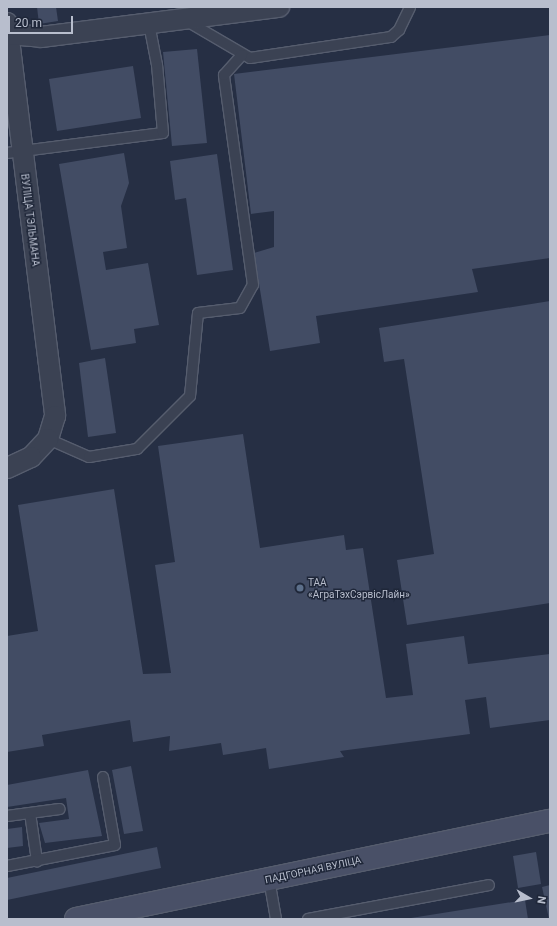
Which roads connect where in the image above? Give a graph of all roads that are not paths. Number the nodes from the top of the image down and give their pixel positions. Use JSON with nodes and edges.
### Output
{"nodes":[{"id":1,"x":279,"y":7,"type":"edge"},
{"id":2,"x":410,"y":7,"type":"edge"},
{"id":3,"x":185,"y":20,"type":"junction"},
{"id":4,"x":149,"y":24,"type":"junction"},
{"id":5,"x":8,"y":28,"type":"edge"},
{"id":6,"x":242,"y":55,"type":"junction"},
{"id":7,"x":14,"y":152,"type":"edge"},
{"id":8,"x":48,"y":438,"type":"junction"},
{"id":9,"x":7,"y":468,"type":"edge"},
{"id":10,"x":103,"y":777,"type":"dead end"},
{"id":11,"x":60,"y":809,"type":"dead end"},
{"id":12,"x":30,"y":813,"type":"junction"},
{"id":13,"x":7,"y":816,"type":"edge"},
{"id":14,"x":550,"y":822,"type":"edge"},
{"id":15,"x":37,"y":860,"type":"junction"},
{"id":16,"x":7,"y":866,"type":"edge"},
{"id":17,"x":269,"y":879,"type":"junction"},
{"id":18,"x":489,"y":884,"type":"dead end"},
{"id":19,"x":76,"y":919,"type":"edge"},
{"id":20,"x":276,"y":919,"type":"edge"},
{"id":21,"x":308,"y":919,"type":"edge"}],
"edges":[{"from":1,"to":3,"type":"street"},
{"from":2,"to":6,"type":"lane"},
{"from":3,"to":4,"type":"street"},
{"from":3,"to":6,"type":"lane"},
{"from":4,"to":5,"type":"street"},
{"from":4,"to":7,"type":"lane"},
{"from":5,"to":7,"type":"street","name":"ВУЛІЦА ТЭЛЬМАНА"},
{"from":6,"to":8,"type":"lane"},
{"from":7,"to":8,"type":"street","name":"ВУЛІЦА ТЭЛЬМАНА"},
{"from":8,"to":9,"type":"street"},
{"from":10,"to":15,"type":"lane"},
{"from":11,"to":12,"type":"lane"},
{"from":12,"to":13,"type":"lane"},
{"from":12,"to":15,"type":"lane"},
{"from":14,"to":17,"type":"street","name":"ПАДГОРНАЯ ВУЛІЦА"},
{"from":15,"to":16,"type":"lane"},
{"from":17,"to":19,"type":"street","name":"ПАДГОРНАЯ ВУЛІЦА"},
{"from":17,"to":20,"type":"lane"},
{"from":18,"to":21,"type":"lane"}]}
